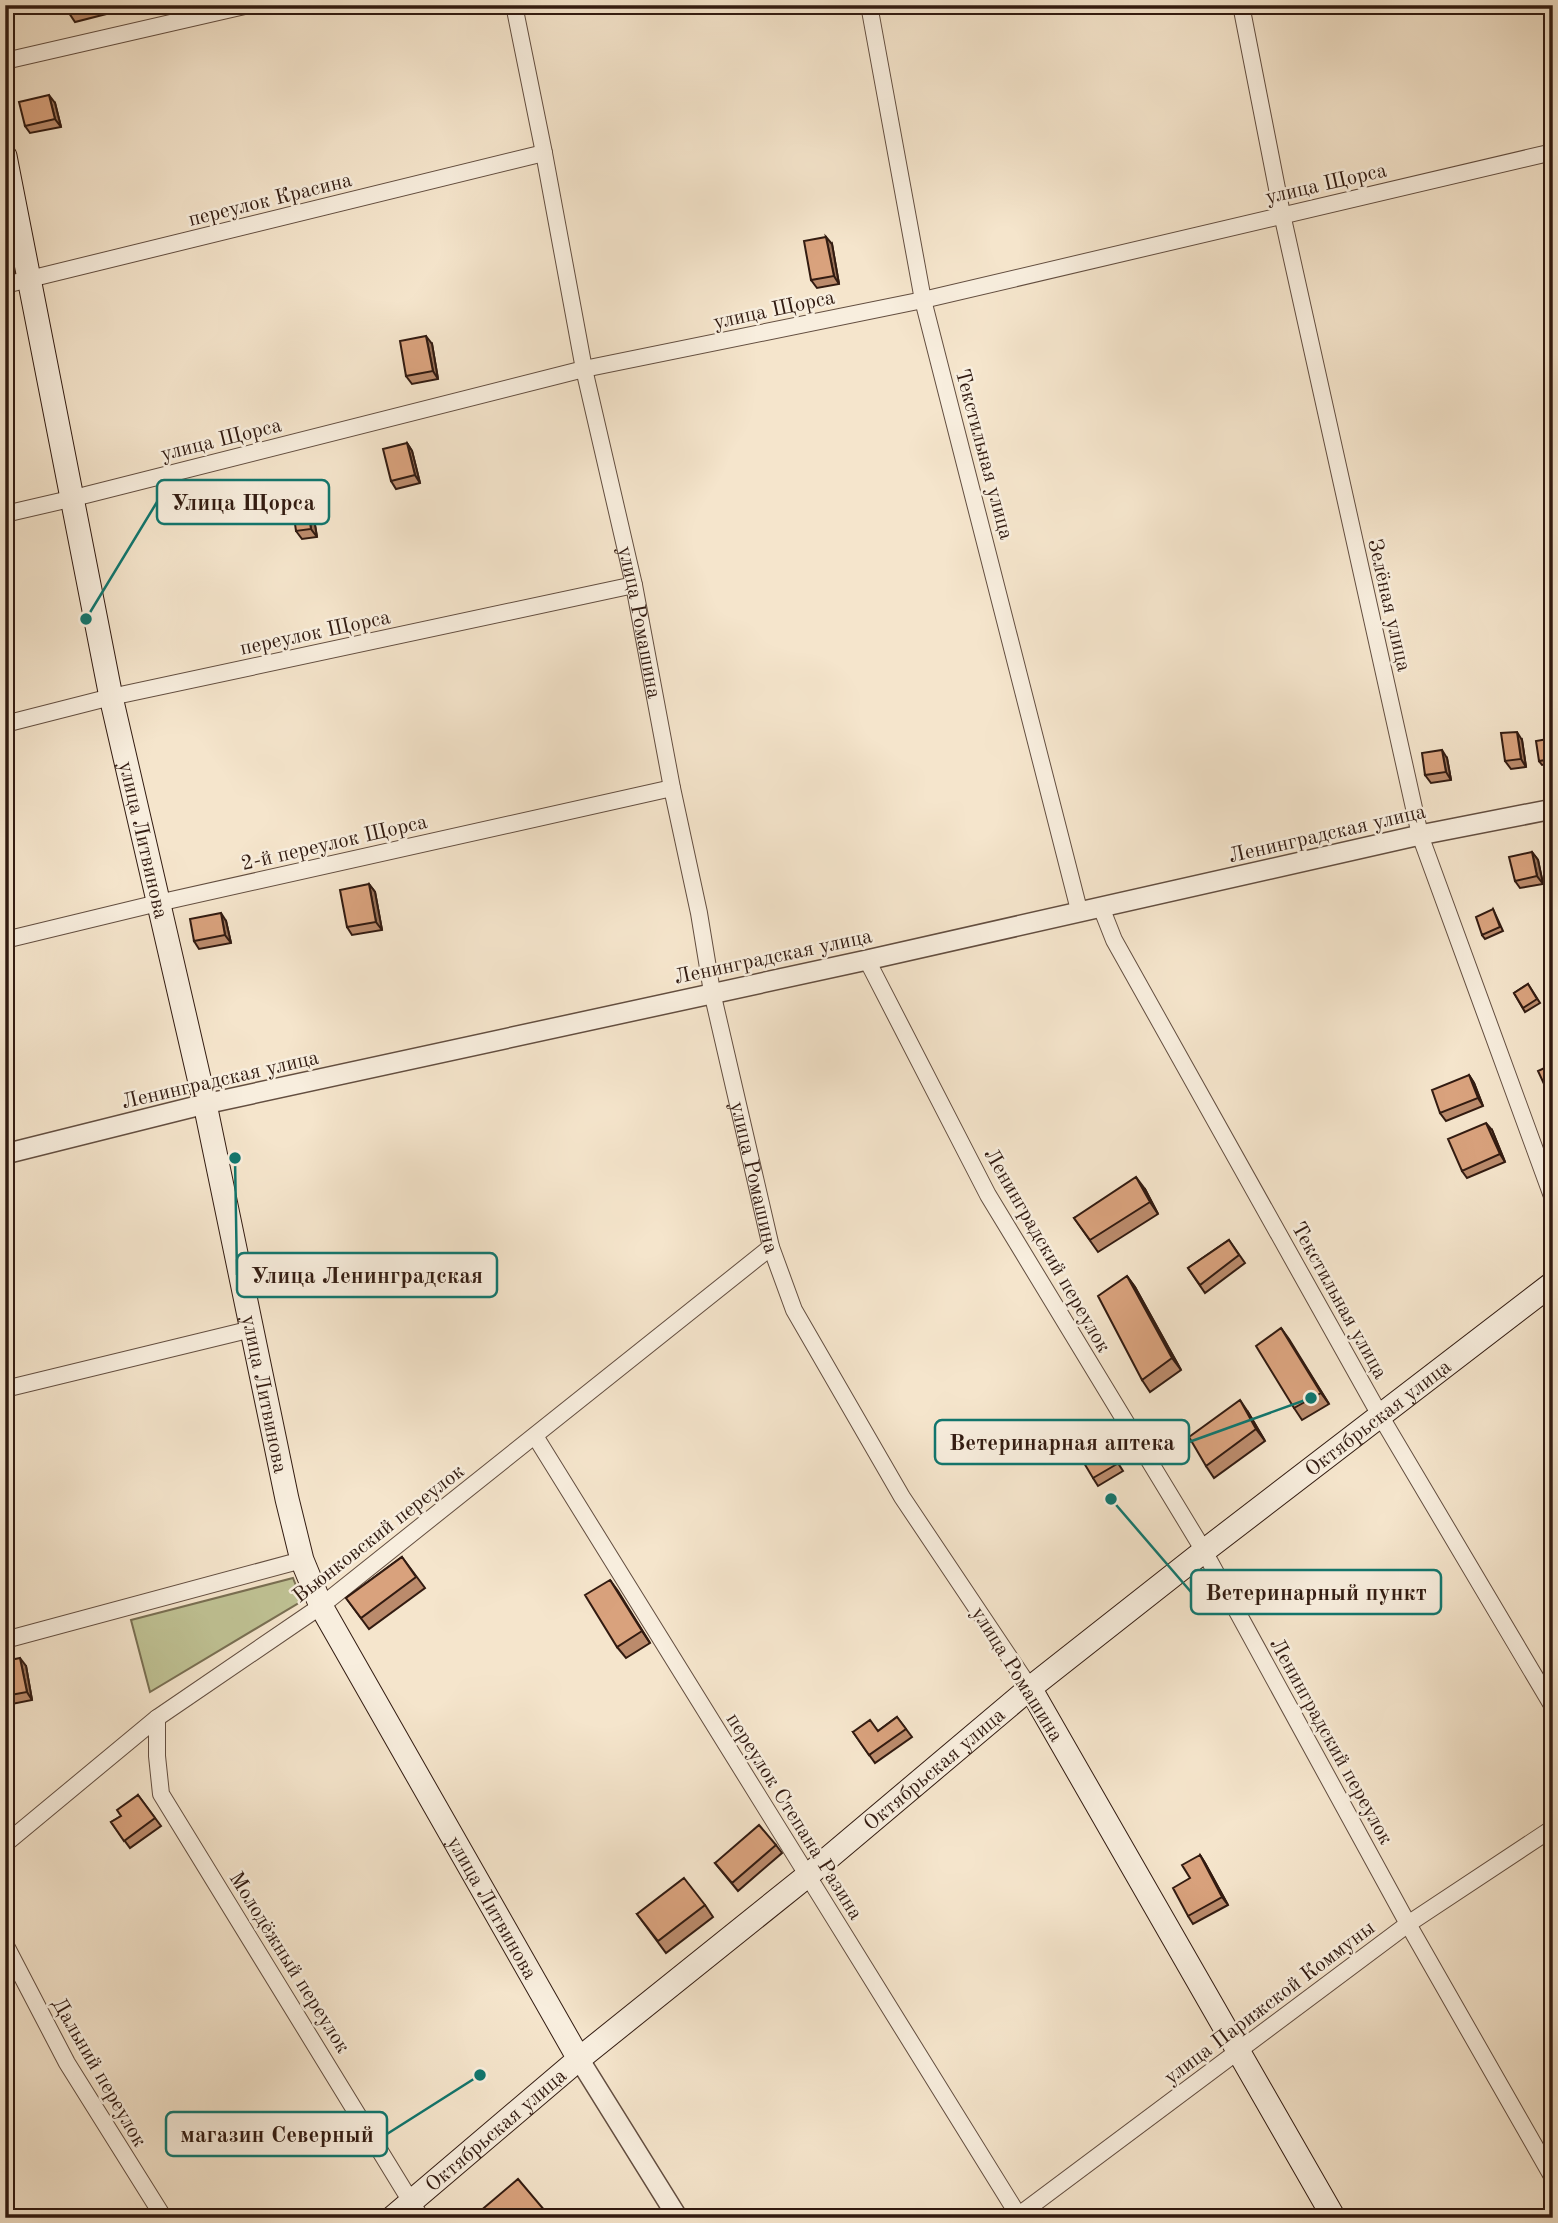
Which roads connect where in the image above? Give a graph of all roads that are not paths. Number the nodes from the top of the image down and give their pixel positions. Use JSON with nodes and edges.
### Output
{"nodes":[{"id":1,"x":249,"y":5,"type":"edge"},
{"id":2,"x":514,"y":5,"type":"edge"},
{"id":3,"x":869,"y":5,"type":"edge"},
{"id":4,"x":1241,"y":5,"type":"edge"},
{"id":5,"x":5,"y":61,"type":"edge"},
{"id":6,"x":1553,"y":152,"type":"edge"},
{"id":7,"x":544,"y":153,"type":"junction"},
{"id":8,"x":5,"y":156,"type":"edge"},
{"id":9,"x":1282,"y":214,"type":"junction"},
{"id":10,"x":29,"y":280,"type":"junction"},
{"id":11,"x":5,"y":285,"type":"edge"},
{"id":12,"x":923,"y":300,"type":"junction"},
{"id":13,"x":583,"y":369,"type":"junction"},
{"id":14,"x":74,"y":498,"type":"junction"},
{"id":15,"x":5,"y":514,"type":"edge"},
{"id":16,"x":634,"y":585,"type":"junction"},
{"id":17,"x":111,"y":696,"type":"junction"},
{"id":18,"x":5,"y":724,"type":"edge"},
{"id":19,"x":672,"y":788,"type":"junction"},
{"id":20,"x":1553,"y":809,"type":"edge"},
{"id":21,"x":1420,"y":835,"type":"junction"},
{"id":22,"x":158,"y":903,"type":"junction"},
{"id":23,"x":1101,"y":907,"type":"junction"},
{"id":24,"x":1079,"y":910,"type":"junction"},
{"id":25,"x":5,"y":940,"type":"edge"},
{"id":26,"x":867,"y":960,"type":"junction"},
{"id":27,"x":712,"y":992,"type":"junction"},
{"id":28,"x":205,"y":1104,"type":"junction"},
{"id":29,"x":5,"y":1154,"type":"edge"},
{"id":30,"x":1553,"y":1199,"type":"edge"},
{"id":31,"x":771,"y":1247,"type":"junction"},
{"id":32,"x":1553,"y":1283,"type":"edge"},
{"id":33,"x":251,"y":1329,"type":"junction"},
{"id":34,"x":5,"y":1389,"type":"edge"},
{"id":35,"x":1381,"y":1417,"type":"junction"},
{"id":36,"x":535,"y":1436,"type":"junction"},
{"id":37,"x":1204,"y":1551,"type":"junction"},
{"id":38,"x":302,"y":1560,"type":"junction"},
{"id":39,"x":321,"y":1605,"type":"junction"},
{"id":40,"x":5,"y":1640,"type":"edge"},
{"id":41,"x":1030,"y":1688,"type":"junction"},
{"id":42,"x":1553,"y":1707,"type":"edge"},
{"id":43,"x":157,"y":1718,"type":"junction"},
{"id":44,"x":1553,"y":1828,"type":"edge"},
{"id":45,"x":5,"y":1844,"type":"edge"},
{"id":46,"x":807,"y":1876,"type":"junction"},
{"id":47,"x":1408,"y":1924,"type":"junction"},
{"id":48,"x":5,"y":1944,"type":"edge"},
{"id":49,"x":1238,"y":2052,"type":"junction"},
{"id":50,"x":579,"y":2059,"type":"junction"},
{"id":51,"x":1553,"y":2178,"type":"edge"},
{"id":52,"x":416,"y":2209,"type":"edge"},
{"id":53,"x":1018,"y":2217,"type":"edge"},
{"id":54,"x":163,"y":2218,"type":"edge"},
{"id":55,"x":392,"y":2218,"type":"edge"},
{"id":56,"x":678,"y":2218,"type":"edge"},
{"id":57,"x":1334,"y":2218,"type":"edge"}],
"edges":[{"from":1,"to":5,"type":"street"},
{"from":2,"to":7,"type":"street","name":"улица Ромашина"},
{"from":3,"to":12,"type":"street","name":"Текстильная улица"},
{"from":4,"to":9,"type":"street","name":"Зелёная улица"},
{"from":6,"to":9,"type":"street","name":"улица Щорса"},
{"from":7,"to":10,"type":"street","name":"переулок Красина"},
{"from":7,"to":13,"type":"street","name":"улица Ромашина"},
{"from":8,"to":10,"type":"main road","name":"улица Литвинова"},
{"from":9,"to":12,"type":"street","name":"улица Щорса"},
{"from":9,"to":21,"type":"street","name":"Зелёная улица"},
{"from":10,"to":11,"type":"street","name":"переулок Красина"},
{"from":10,"to":14,"type":"main road","name":"улица Литвинова"},
{"from":12,"to":13,"type":"street","name":"улица Щорса"},
{"from":12,"to":24,"type":"street","name":"Текстильная улица"},
{"from":13,"to":14,"type":"street","name":"улица Щорса"},
{"from":13,"to":16,"type":"street","name":"улица Ромашина"},
{"from":14,"to":15,"type":"street","name":"улица Щорса"},
{"from":14,"to":17,"type":"main road","name":"улица Литвинова"},
{"from":16,"to":17,"type":"street","name":"переулок Щорса"},
{"from":16,"to":19,"type":"street","name":"улица Ромашина"},
{"from":17,"to":18,"type":"street","name":"переулок Щорса"},
{"from":17,"to":22,"type":"main road","name":"улица Литвинова"},
{"from":19,"to":22,"type":"street","name":"2-й переулок Щорса"},
{"from":19,"to":27,"type":"street","name":"улица Ромашина"},
{"from":20,"to":21,"type":"street","name":"Ленинградская улица"},
{"from":21,"to":23,"type":"street","name":"Ленинградская улица"},
{"from":21,"to":30,"type":"street","name":"Зелёная улица"},
{"from":22,"to":25,"type":"street","name":"2-й переулок Щорса"},
{"from":22,"to":28,"type":"main road","name":"улица Литвинова"},
{"from":23,"to":24,"type":"street","name":"Ленинградская улица"},
{"from":23,"to":35,"type":"street","name":"Текстильная улица"},
{"from":24,"to":26,"type":"street","name":"Ленинградская улица"},
{"from":26,"to":27,"type":"street","name":"Ленинградская улица"},
{"from":26,"to":37,"type":"street","name":"Ленинградский переулок"},
{"from":27,"to":28,"type":"street","name":"Ленинградская улица"},
{"from":27,"to":31,"type":"street","name":"улица Ромашина"},
{"from":28,"to":29,"type":"street","name":"Ленинградская улица"},
{"from":28,"to":33,"type":"main road","name":"улица Литвинова"},
{"from":31,"to":36,"type":"street","name":"Вьюнковский переулок"},
{"from":31,"to":41,"type":"street","name":"улица Ромашина"},
{"from":32,"to":35,"type":"main road","name":"Октябрьская улица"},
{"from":33,"to":34,"type":"street"},
{"from":33,"to":38,"type":"main road","name":"улица Литвинова"},
{"from":35,"to":37,"type":"main road","name":"Октябрьская улица"},
{"from":35,"to":42,"type":"street","name":"Текстильная улица"},
{"from":36,"to":39,"type":"street","name":"Вьюнковский переулок"},
{"from":36,"to":46,"type":"street","name":"переулок Степана Разина"},
{"from":37,"to":41,"type":"main road","name":"Октябрьская улица"},
{"from":37,"to":47,"type":"street","name":"Ленинградский переулок"},
{"from":38,"to":39,"type":"main road","name":"улица Литвинова"},
{"from":38,"to":40,"type":"street"},
{"from":39,"to":43,"type":"street","name":"Вьюнковский переулок"},
{"from":39,"to":50,"type":"main road","name":"улица Литвинова"},
{"from":41,"to":46,"type":"main road","name":"Октябрьская улица"},
{"from":41,"to":49,"type":"main road","name":"улица Ромашина"},
{"from":43,"to":45,"type":"street","name":"Вьюнковский переулок"},
{"from":43,"to":52,"type":"street","name":"Молодёжный переулок"},
{"from":44,"to":47,"type":"street","name":"улица Парижской Коммуны"},
{"from":46,"to":50,"type":"main road","name":"Октябрьская улица"},
{"from":46,"to":53,"type":"street","name":"переулок Степана Разина"},
{"from":47,"to":49,"type":"street","name":"улица Парижской Коммуны"},
{"from":47,"to":51,"type":"street","name":"Ленинградский переулок"},
{"from":48,"to":54,"type":"street","name":"Дальний переулок"},
{"from":49,"to":53,"type":"street","name":"улица Парижской Коммуны"},
{"from":49,"to":57,"type":"main road","name":"улица Ромашина"},
{"from":50,"to":52,"type":"main road","name":"Октябрьская улица"},
{"from":50,"to":56,"type":"street","name":"улица Литвинова"},
{"from":52,"to":55,"type":"main road","name":"Октябрьская улица"}]}
